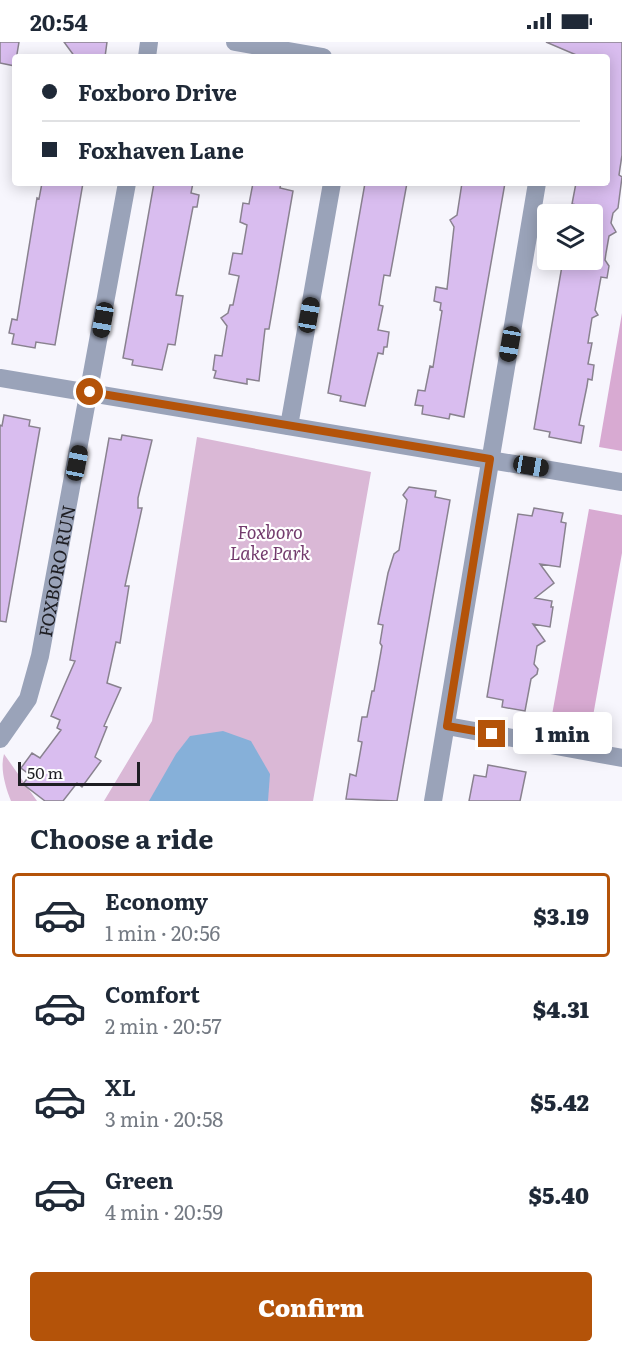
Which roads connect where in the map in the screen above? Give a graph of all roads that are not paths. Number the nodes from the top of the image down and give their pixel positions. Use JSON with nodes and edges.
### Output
{"nodes":[{"id":1,"x":235,"y":42,"type":"edge"},
{"id":2,"x":305,"y":54,"type":"edge"},
{"id":3,"x":126,"y":186,"type":"edge"},
{"id":4,"x":331,"y":186,"type":"edge"},
{"id":5,"x":536,"y":186,"type":"edge"},
{"id":6,"x":0,"y":378,"type":"edge"},
{"id":7,"x":90,"y":392,"type":"junction"},
{"id":8,"x":289,"y":426,"type":"junction"},
{"id":9,"x":490,"y":459,"type":"junction"},
{"id":10,"x":622,"y":482,"type":"edge"},
{"id":11,"x":447,"y":726,"type":"junction"},
{"id":12,"x":0,"y":739,"type":"edge"},
{"id":13,"x":622,"y":758,"type":"edge"},
{"id":14,"x":433,"y":801,"type":"edge"}],
"edges":[{"from":1,"to":2,"type":"street"},
{"from":3,"to":7,"type":"street","name":"FOXBORO RUN"},
{"from":4,"to":8,"type":"street"},
{"from":5,"to":9,"type":"street"},
{"from":6,"to":7,"type":"street"},
{"from":7,"to":8,"type":"street"},
{"from":7,"to":12,"type":"street","name":"FOXBORO RUN"},
{"from":8,"to":9,"type":"street"},
{"from":9,"to":10,"type":"street"},
{"from":9,"to":11,"type":"street"},
{"from":11,"to":13,"type":"street"},
{"from":11,"to":14,"type":"street"}]}
